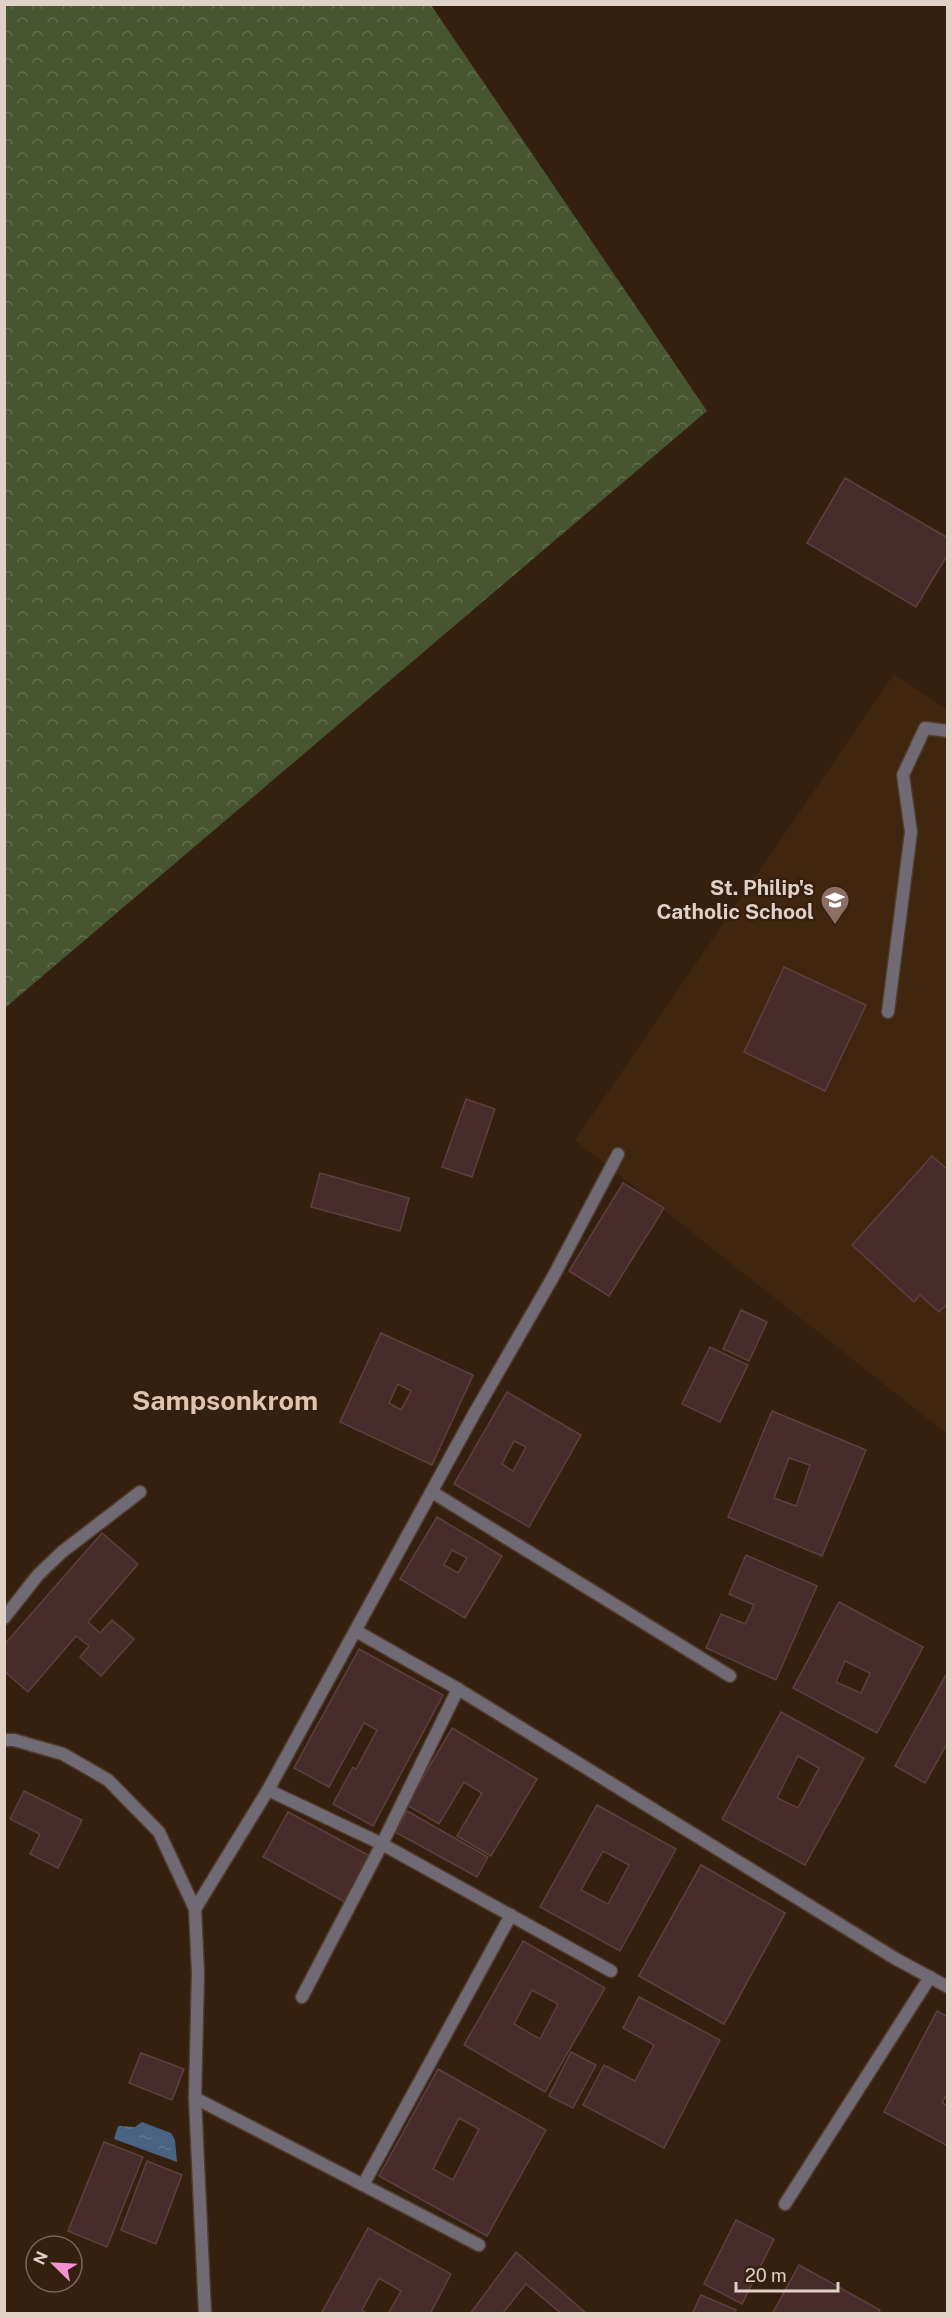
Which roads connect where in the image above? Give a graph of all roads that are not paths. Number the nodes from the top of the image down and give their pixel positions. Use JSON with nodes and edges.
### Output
{"nodes":[{"id":1,"x":948,"y":731,"type":"edge"},
{"id":2,"x":888,"y":1012,"type":"dead end"},
{"id":3,"x":618,"y":1154,"type":"dead end"},
{"id":4,"x":140,"y":1492,"type":"dead end"},
{"id":5,"x":432,"y":1492,"type":"junction"},
{"id":6,"x":4,"y":1618,"type":"edge"},
{"id":7,"x":356,"y":1631,"type":"junction"},
{"id":8,"x":730,"y":1676,"type":"dead end"},
{"id":9,"x":458,"y":1689,"type":"junction"},
{"id":10,"x":4,"y":1740,"type":"edge"},
{"id":11,"x":268,"y":1790,"type":"junction"},
{"id":12,"x":382,"y":1844,"type":"junction"},
{"id":13,"x":195,"y":1909,"type":"junction"},
{"id":14,"x":511,"y":1916,"type":"junction"},
{"id":15,"x":611,"y":1971,"type":"dead end"},
{"id":16,"x":930,"y":1977,"type":"junction"},
{"id":17,"x":948,"y":1987,"type":"edge"},
{"id":18,"x":302,"y":1997,"type":"dead end"},
{"id":19,"x":195,"y":2098,"type":"junction"},
{"id":20,"x":363,"y":2185,"type":"junction"},
{"id":21,"x":785,"y":2204,"type":"dead end"},
{"id":22,"x":478,"y":2245,"type":"dead end"},
{"id":23,"x":205,"y":2313,"type":"edge"}],
"edges":[{"from":1,"to":2,"type":"street"},
{"from":3,"to":5,"type":"street"},
{"from":4,"to":6,"type":"street"},
{"from":5,"to":7,"type":"street"},
{"from":5,"to":8,"type":"street"},
{"from":7,"to":9,"type":"street"},
{"from":7,"to":11,"type":"street"},
{"from":9,"to":12,"type":"street"},
{"from":9,"to":16,"type":"street"},
{"from":10,"to":13,"type":"street"},
{"from":11,"to":12,"type":"street"},
{"from":11,"to":13,"type":"street"},
{"from":12,"to":14,"type":"street"},
{"from":12,"to":18,"type":"street"},
{"from":13,"to":19,"type":"street"},
{"from":14,"to":15,"type":"street"},
{"from":14,"to":20,"type":"street"},
{"from":16,"to":17,"type":"street"},
{"from":16,"to":21,"type":"street"},
{"from":19,"to":20,"type":"street"},
{"from":19,"to":23,"type":"street"},
{"from":20,"to":22,"type":"street"}]}
